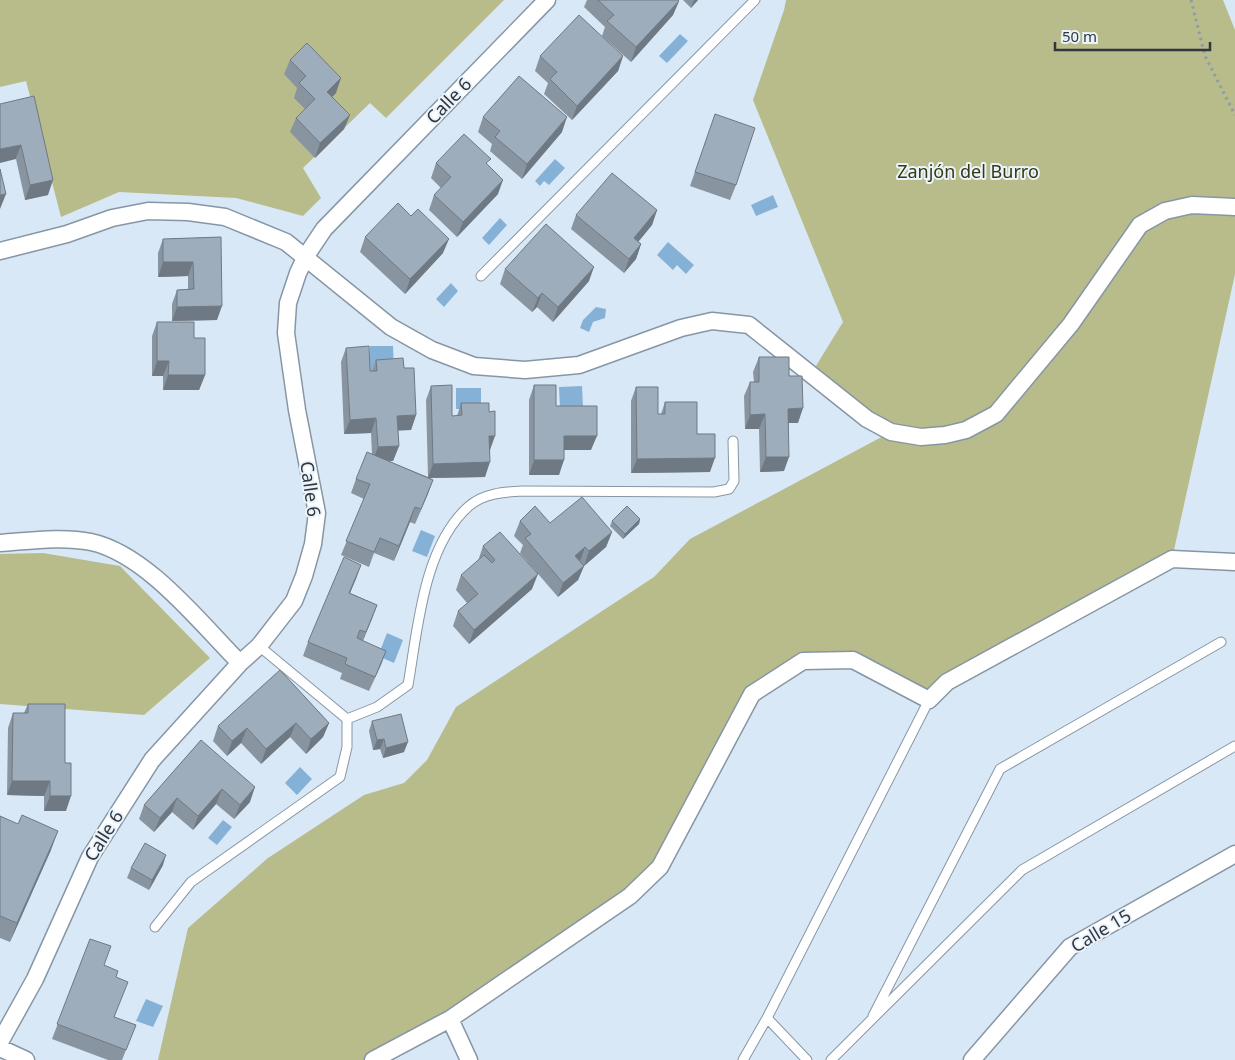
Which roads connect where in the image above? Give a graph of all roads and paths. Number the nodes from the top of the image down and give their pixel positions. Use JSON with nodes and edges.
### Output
{"nodes":[{"id":1,"x":547,"y":0,"type":"edge"},
{"id":2,"x":754,"y":0,"type":"edge"},
{"id":3,"x":1191,"y":0,"type":"edge"},
{"id":4,"x":1235,"y":115,"type":"edge"},
{"id":5,"x":1235,"y":207,"type":"edge"},
{"id":6,"x":0,"y":250,"type":"edge"},
{"id":7,"x":306,"y":256,"type":"junction"},
{"id":8,"x":481,"y":276,"type":"dead end"},
{"id":9,"x":733,"y":441,"type":"dead end"},
{"id":10,"x":0,"y":542,"type":"edge"},
{"id":11,"x":1235,"y":562,"type":"edge"},
{"id":12,"x":1221,"y":642,"type":"dead end"},
{"id":13,"x":259,"y":646,"type":"junction"},
{"id":14,"x":240,"y":663,"type":"junction"},
{"id":15,"x":930,"y":700,"type":"junction"},
{"id":16,"x":347,"y":719,"type":"junction"},
{"id":17,"x":1235,"y":746,"type":"edge"},
{"id":18,"x":1235,"y":854,"type":"edge"},
{"id":19,"x":155,"y":927,"type":"dead end"},
{"id":20,"x":873,"y":1016,"type":"junction"},
{"id":21,"x":766,"y":1018,"type":"junction"},
{"id":22,"x":450,"y":1019,"type":"junction"},
{"id":23,"x":0,"y":1042,"type":"edge"},
{"id":24,"x":0,"y":1048,"type":"edge"},
{"id":25,"x":26,"y":1060,"type":"edge"},
{"id":26,"x":373,"y":1060,"type":"edge"},
{"id":27,"x":468,"y":1060,"type":"edge"},
{"id":28,"x":743,"y":1060,"type":"edge"},
{"id":29,"x":807,"y":1060,"type":"edge"},
{"id":30,"x":831,"y":1060,"type":"edge"},
{"id":31,"x":972,"y":1060,"type":"edge"}],
"edges":[{"from":1,"to":7,"type":"street","name":"Calle 6"},
{"from":2,"to":8,"type":"lane"},
{"from":3,"to":4,"type":"path"},
{"from":5,"to":7,"type":"street"},
{"from":6,"to":7,"type":"street"},
{"from":7,"to":13,"type":"street","name":"Calle 6"},
{"from":9,"to":16,"type":"lane"},
{"from":10,"to":14,"type":"street"},
{"from":11,"to":15,"type":"street"},
{"from":12,"to":20,"type":"lane"},
{"from":13,"to":14,"type":"street","name":"Calle 6"},
{"from":13,"to":16,"type":"lane"},
{"from":14,"to":23,"type":"street","name":"Calle 6"},
{"from":15,"to":21,"type":"lane"},
{"from":15,"to":22,"type":"street"},
{"from":16,"to":19,"type":"lane"},
{"from":17,"to":20,"type":"lane"},
{"from":18,"to":31,"type":"street","name":"Calle 15"},
{"from":20,"to":30,"type":"lane"},
{"from":21,"to":28,"type":"lane"},
{"from":21,"to":29,"type":"lane"},
{"from":22,"to":26,"type":"street"},
{"from":22,"to":27,"type":"street"},
{"from":24,"to":25,"type":"street"}]}
